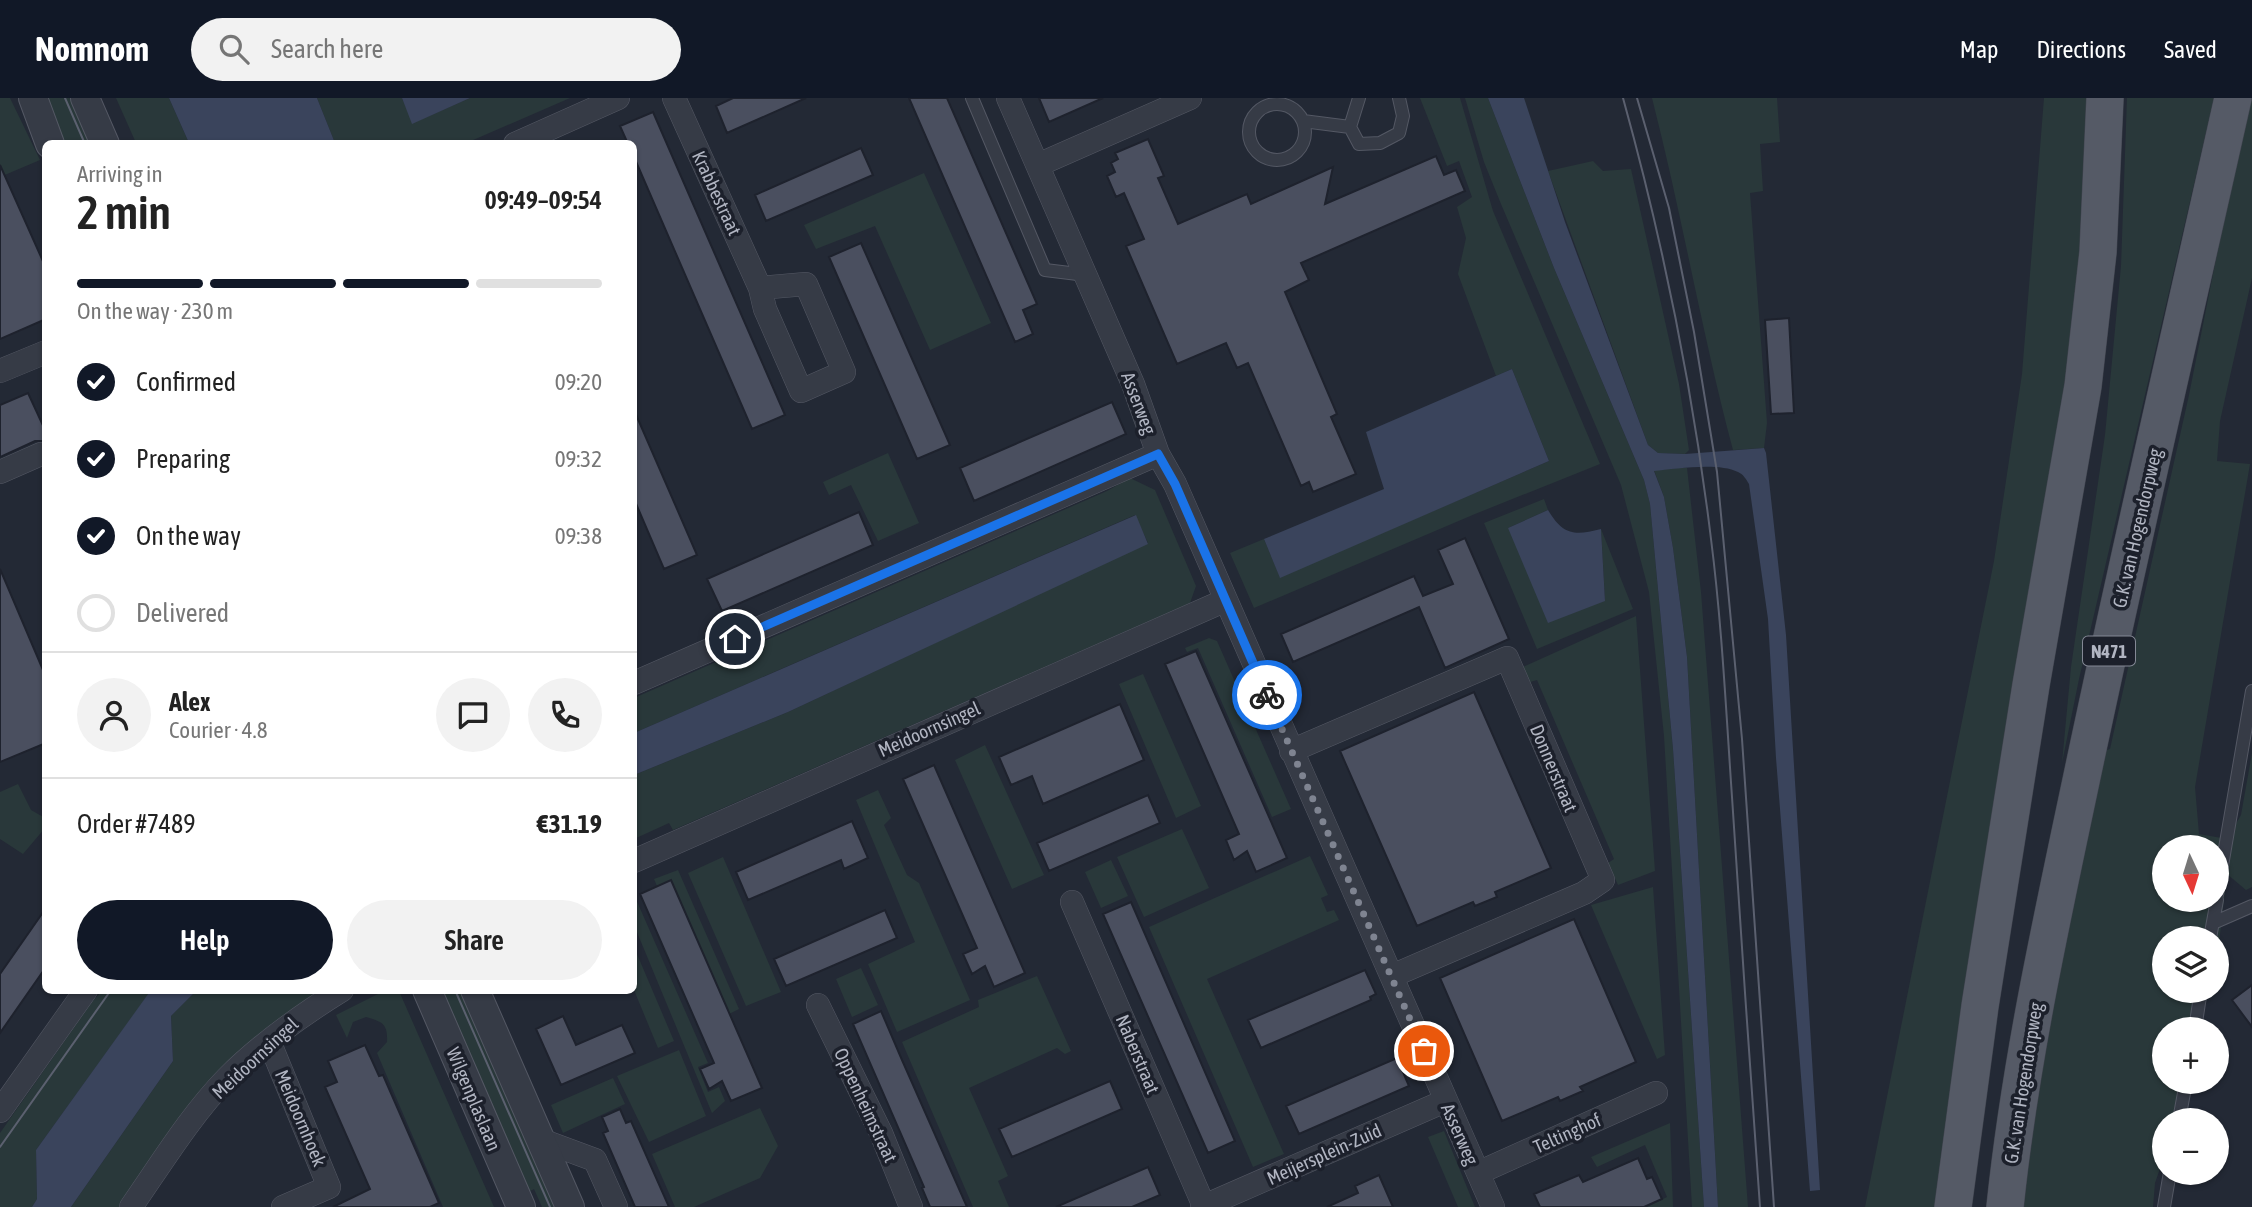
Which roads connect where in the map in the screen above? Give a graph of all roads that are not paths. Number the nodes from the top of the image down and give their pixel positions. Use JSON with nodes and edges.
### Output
{"nodes":[{"id":1,"x":33,"y":98,"type":"edge"},
{"id":2,"x":85,"y":98,"type":"edge"},
{"id":3,"x":618,"y":98,"type":"edge"},
{"id":4,"x":674,"y":98,"type":"edge"},
{"id":5,"x":972,"y":98,"type":"edge"},
{"id":6,"x":1009,"y":98,"type":"edge"},
{"id":7,"x":1189,"y":98,"type":"edge"},
{"id":8,"x":1359,"y":98,"type":"edge"},
{"id":9,"x":1399,"y":98,"type":"edge"},
{"id":10,"x":2105,"y":98,"type":"edge"},
{"id":11,"x":2233,"y":98,"type":"edge"},
{"id":12,"x":1262,"y":103,"type":"edge"},
{"id":13,"x":1303,"y":121,"type":"junction"},
{"id":14,"x":1350,"y":127,"type":"junction"},
{"id":15,"x":49,"y":140,"type":"edge"},
{"id":16,"x":103,"y":140,"type":"edge"},
{"id":17,"x":524,"y":140,"type":"edge"},
{"id":18,"x":1038,"y":165,"type":"junction"},
{"id":19,"x":1086,"y":275,"type":"junction"},
{"id":20,"x":760,"y":288,"type":"junction"},
{"id":21,"x":42,"y":354,"type":"edge"},
{"id":22,"x":0,"y":371,"type":"edge"},
{"id":23,"x":41,"y":454,"type":"dead end"},
{"id":24,"x":1158,"y":454,"type":"junction"},
{"id":25,"x":0,"y":472,"type":"edge"},
{"id":26,"x":1226,"y":600,"type":"junction"},
{"id":27,"x":637,"y":682,"type":"edge"},
{"id":28,"x":2252,"y":691,"type":"edge"},
{"id":29,"x":1291,"y":751,"type":"junction"},
{"id":30,"x":2237,"y":777,"type":"junction"},
{"id":31,"x":2252,"y":777,"type":"edge"},
{"id":32,"x":2227,"y":835,"type":"edge"},
{"id":33,"x":637,"y":860,"type":"edge"},
{"id":34,"x":1072,"y":902,"type":"dead end"},
{"id":35,"x":2252,"y":906,"type":"edge"},
{"id":36,"x":2215,"y":912,"type":"edge"},
{"id":37,"x":2213,"y":923,"type":"junction"},
{"id":38,"x":2212,"y":926,"type":"edge"},
{"id":39,"x":1392,"y":976,"type":"junction"},
{"id":40,"x":83,"y":994,"type":"edge"},
{"id":41,"x":336,"y":994,"type":"edge"},
{"id":42,"x":429,"y":994,"type":"edge"},
{"id":43,"x":477,"y":994,"type":"edge"},
{"id":44,"x":818,"y":1005,"type":"dead end"},
{"id":45,"x":269,"y":1041,"type":"junction"},
{"id":46,"x":1656,"y":1093,"type":"dead end"},
{"id":47,"x":1445,"y":1101,"type":"junction"},
{"id":48,"x":0,"y":1111,"type":"edge"},
{"id":49,"x":541,"y":1140,"type":"junction"},
{"id":50,"x":1478,"y":1173,"type":"junction"},
{"id":51,"x":2168,"y":1185,"type":"edge"},
{"id":52,"x":139,"y":1204,"type":"edge"},
{"id":53,"x":283,"y":1207,"type":"edge"},
{"id":54,"x":521,"y":1207,"type":"edge"},
{"id":55,"x":570,"y":1207,"type":"edge"},
{"id":56,"x":616,"y":1207,"type":"edge"},
{"id":57,"x":911,"y":1207,"type":"edge"},
{"id":58,"x":1203,"y":1207,"type":"edge"},
{"id":59,"x":1493,"y":1207,"type":"edge"},
{"id":60,"x":1953,"y":1207,"type":"edge"},
{"id":61,"x":2005,"y":1207,"type":"edge"},
{"id":62,"x":2164,"y":1207,"type":"edge"}],
"edges":[{"from":1,"to":15,"type":"street"},
{"from":2,"to":16,"type":"street"},
{"from":3,"to":17,"type":"street"},
{"from":4,"to":20,"type":"street","name":"Krabbestraat"},
{"from":5,"to":19,"type":"lane"},
{"from":6,"to":18,"type":"street","name":"Asserweg"},
{"from":7,"to":18,"type":"street"},
{"from":8,"to":14,"type":"lane"},
{"from":9,"to":14,"type":"lane"},
{"from":10,"to":60,"type":"main road"},
{"from":11,"to":61,"type":"main road","name":"G.K. van Hogendorpweg","number":"N471"},
{"from":12,"to":13,"type":"lane"},
{"from":12,"to":13,"type":"lane"},
{"from":13,"to":14,"type":"lane"},
{"from":18,"to":19,"type":"street","name":"Asserweg"},
{"from":19,"to":24,"type":"street","name":"Asserweg"},
{"from":20,"to":20,"type":"street","name":"Krabbestraat"},
{"from":21,"to":22,"type":"street"},
{"from":23,"to":25,"type":"street"},
{"from":24,"to":26,"type":"street","name":"Asserweg"},
{"from":24,"to":27,"type":"street"},
{"from":26,"to":29,"type":"street","name":"Asserweg"},
{"from":26,"to":33,"type":"street","name":"Meidoornsingel"},
{"from":28,"to":30,"type":"lane"},
{"from":29,"to":39,"type":"street","name":"Asserweg"},
{"from":29,"to":39,"type":"street","name":"Donnerstraat"},
{"from":30,"to":31,"type":"lane"},
{"from":30,"to":32,"type":"lane"},
{"from":34,"to":58,"type":"street","name":"Naberstraat"},
{"from":35,"to":37,"type":"lane"},
{"from":36,"to":37,"type":"lane"},
{"from":37,"to":38,"type":"lane"},
{"from":39,"to":47,"type":"street","name":"Asserweg"},
{"from":40,"to":48,"type":"street"},
{"from":41,"to":45,"type":"street","name":"Meidoornsingel"},
{"from":42,"to":54,"type":"street","name":"Wilgenplaslaan"},
{"from":43,"to":49,"type":"street"},
{"from":44,"to":57,"type":"street","name":"Oppenheimstraat"},
{"from":45,"to":52,"type":"street","name":"Meidoornsingel"},
{"from":45,"to":53,"type":"street","name":"Meidoornhoek"},
{"from":46,"to":50,"type":"street","name":"Teltinghof"},
{"from":47,"to":50,"type":"street","name":"Asserweg"},
{"from":47,"to":58,"type":"street","name":"Meijersplein-Zuid"},
{"from":49,"to":55,"type":"street"},
{"from":49,"to":56,"type":"street"},
{"from":50,"to":59,"type":"street","name":"Asserweg"},
{"from":51,"to":62,"type":"lane"}]}
